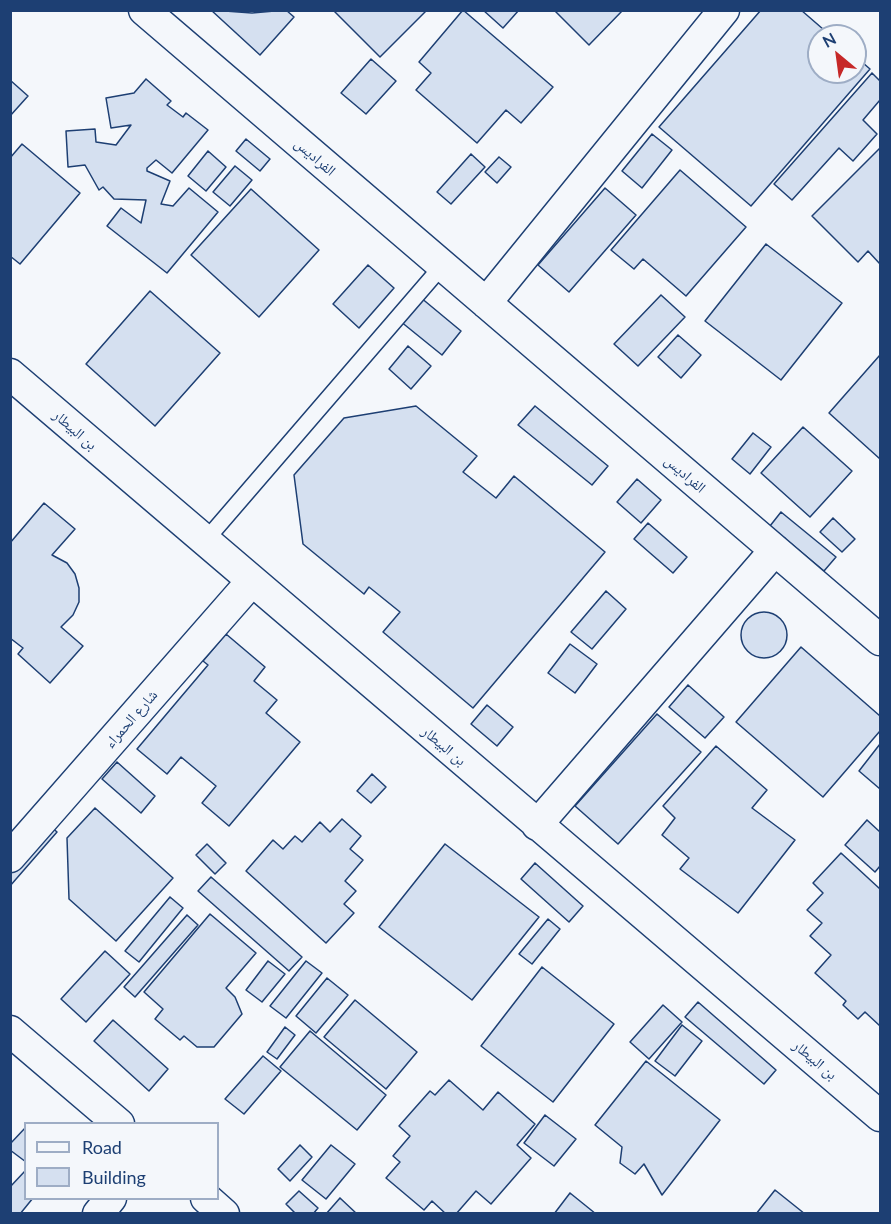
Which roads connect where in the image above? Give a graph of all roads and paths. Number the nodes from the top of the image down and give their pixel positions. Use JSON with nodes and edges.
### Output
{"nodes":[{"id":1,"x":144,"y":10,"type":"edge"},
{"id":2,"x":724,"y":10,"type":"edge"},
{"id":3,"x":442,"y":266,"type":"junction"},
{"id":4,"x":486,"y":303,"type":"junction"},
{"id":5,"x":10,"y":374,"type":"edge"},
{"id":6,"x":205,"y":541,"type":"junction"},
{"id":7,"x":775,"y":550,"type":"junction"},
{"id":8,"x":251,"y":582,"type":"junction"},
{"id":9,"x":880,"y":640,"type":"edge"},
{"id":10,"x":537,"y":825,"type":"junction"},
{"id":11,"x":10,"y":857,"type":"edge"},
{"id":12,"x":10,"y":1031,"type":"edge"},
{"id":13,"x":880,"y":1116,"type":"edge"},
{"id":14,"x":117,"y":1122,"type":"edge"},
{"id":15,"x":109,"y":1200,"type":"edge"},
{"id":16,"x":208,"y":1200,"type":"edge"},
{"id":17,"x":98,"y":1214,"type":"edge"},
{"id":18,"x":224,"y":1214,"type":"edge"}],
"edges":[{"from":1,"to":3,"type":"street","name":"الفراديس"},
{"from":2,"to":4,"type":"street"},
{"from":3,"to":4,"type":"street","name":"الفراديس"},
{"from":3,"to":6,"type":"lane"},
{"from":4,"to":7,"type":"street","name":"الفراديس"},
{"from":5,"to":6,"type":"street","name":"بن البيطار"},
{"from":6,"to":8,"type":"street","name":"بن البيطار"},
{"from":7,"to":9,"type":"street","name":"الفراديس"},
{"from":7,"to":10,"type":"street"},
{"from":8,"to":10,"type":"street","name":"بن البيطار"},
{"from":8,"to":11,"type":"street","name":"شارع الحمراء"},
{"from":10,"to":13,"type":"street","name":"بن البيطار"},
{"from":12,"to":14,"type":"street"},
{"from":15,"to":17,"type":"street"},
{"from":16,"to":18,"type":"street"}]}
